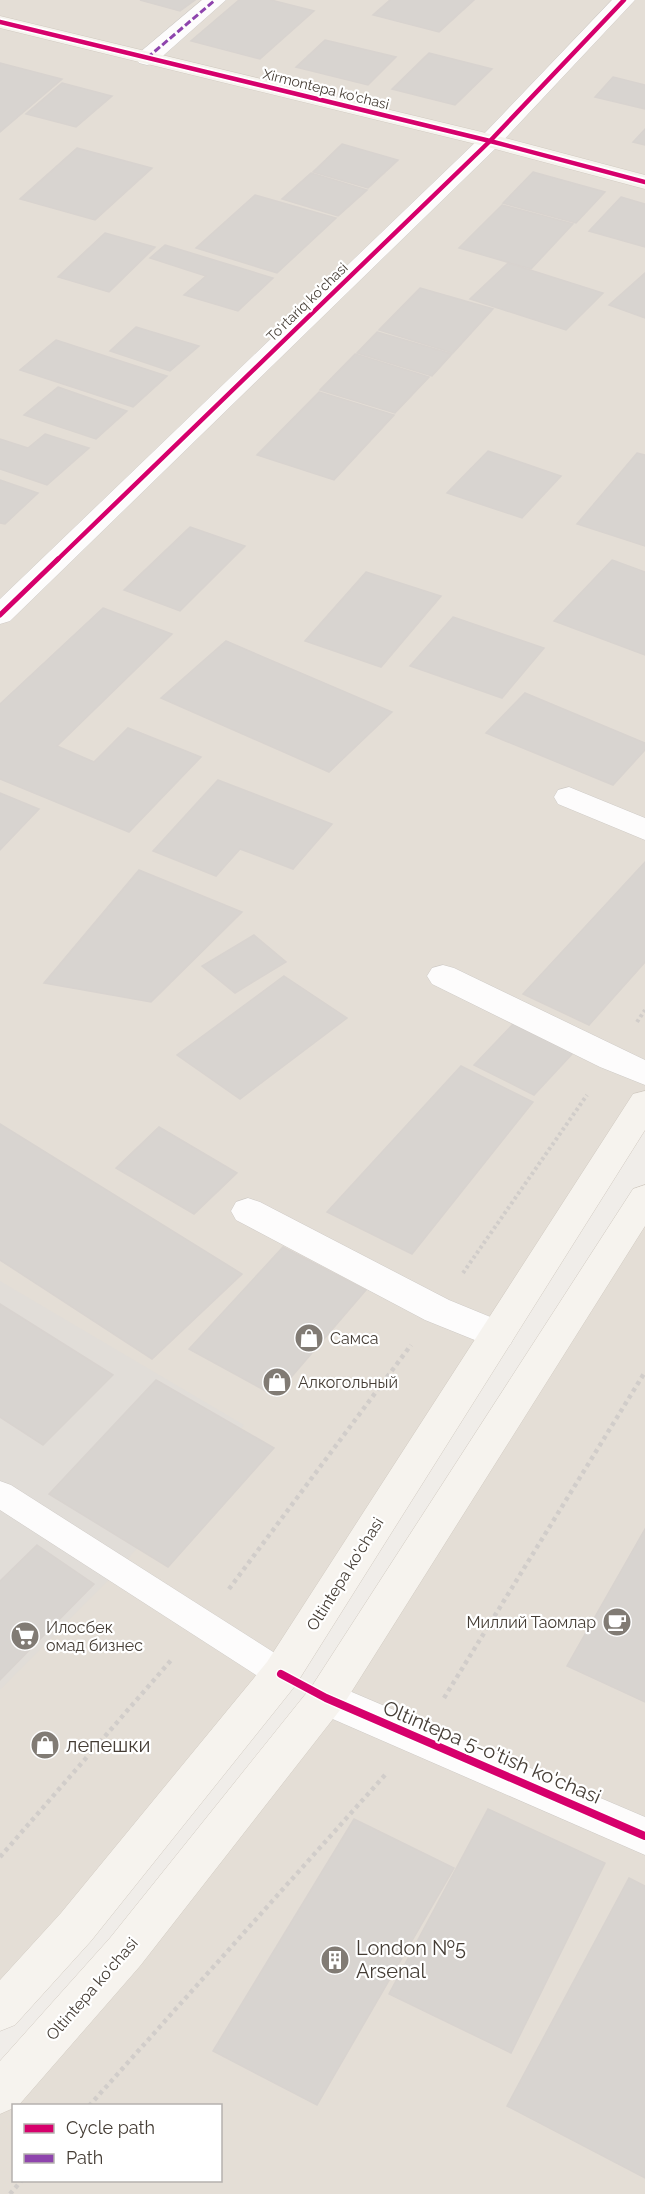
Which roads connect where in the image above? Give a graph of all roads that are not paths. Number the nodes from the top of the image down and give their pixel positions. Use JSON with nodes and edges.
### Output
{"nodes":[{"id":1,"x":215,"y":0,"type":"edge"},
{"id":2,"x":624,"y":0,"type":"edge"},
{"id":3,"x":0,"y":22,"type":"edge"},
{"id":4,"x":147,"y":58,"type":"junction"},
{"id":5,"x":490,"y":141,"type":"junction"},
{"id":6,"x":645,"y":182,"type":"edge"},
{"id":7,"x":0,"y":615,"type":"edge"},
{"id":8,"x":569,"y":797,"type":"dead end"},
{"id":9,"x":645,"y":830,"type":"edge"},
{"id":10,"x":443,"y":976,"type":"dead end"},
{"id":11,"x":645,"y":1073,"type":"edge"},
{"id":12,"x":645,"y":1103,"type":"edge"},
{"id":13,"x":645,"y":1198,"type":"edge"},
{"id":14,"x":248,"y":1211,"type":"dead end"},
{"id":15,"x":497,"y":1335,"type":"junction"},
{"id":16,"x":0,"y":1494,"type":"edge"},
{"id":17,"x":281,"y":1674,"type":"junction"},
{"id":18,"x":326,"y":1698,"type":"junction"},
{"id":19,"x":645,"y":1836,"type":"edge"},
{"id":20,"x":0,"y":2011,"type":"edge"},
{"id":21,"x":0,"y":2093,"type":"edge"}],
"edges":[{"from":1,"to":4,"type":"street"},
{"from":2,"to":5,"type":"street","name":"To'rtariq ko'chasi"},
{"from":3,"to":4,"type":"main road","name":"Xirmontepa ko'chasi"},
{"from":4,"to":5,"type":"main road","name":"Xirmontepa ko'chasi"},
{"from":5,"to":6,"type":"main road","name":"Xirmontepa ko'chasi"},
{"from":5,"to":7,"type":"street","name":"To'rtariq ko'chasi"},
{"from":8,"to":9,"type":"street"},
{"from":10,"to":11,"type":"street"},
{"from":12,"to":15,"type":"main road","name":"Oltintepa ko'chasi"},
{"from":13,"to":18,"type":"main road","name":"Oltintepa ko'chasi"},
{"from":14,"to":15,"type":"street"},
{"from":15,"to":17,"type":"main road","name":"Oltintepa ko'chasi"},
{"from":16,"to":17,"type":"lane"},
{"from":17,"to":18,"type":"main road"},
{"from":17,"to":20,"type":"main road","name":"Oltintepa ko'chasi"},
{"from":18,"to":19,"type":"street","name":"Oltintepa 5-o'tish ko'chasi"},
{"from":18,"to":21,"type":"main road","name":"Oltintepa ko'chasi"}]}
